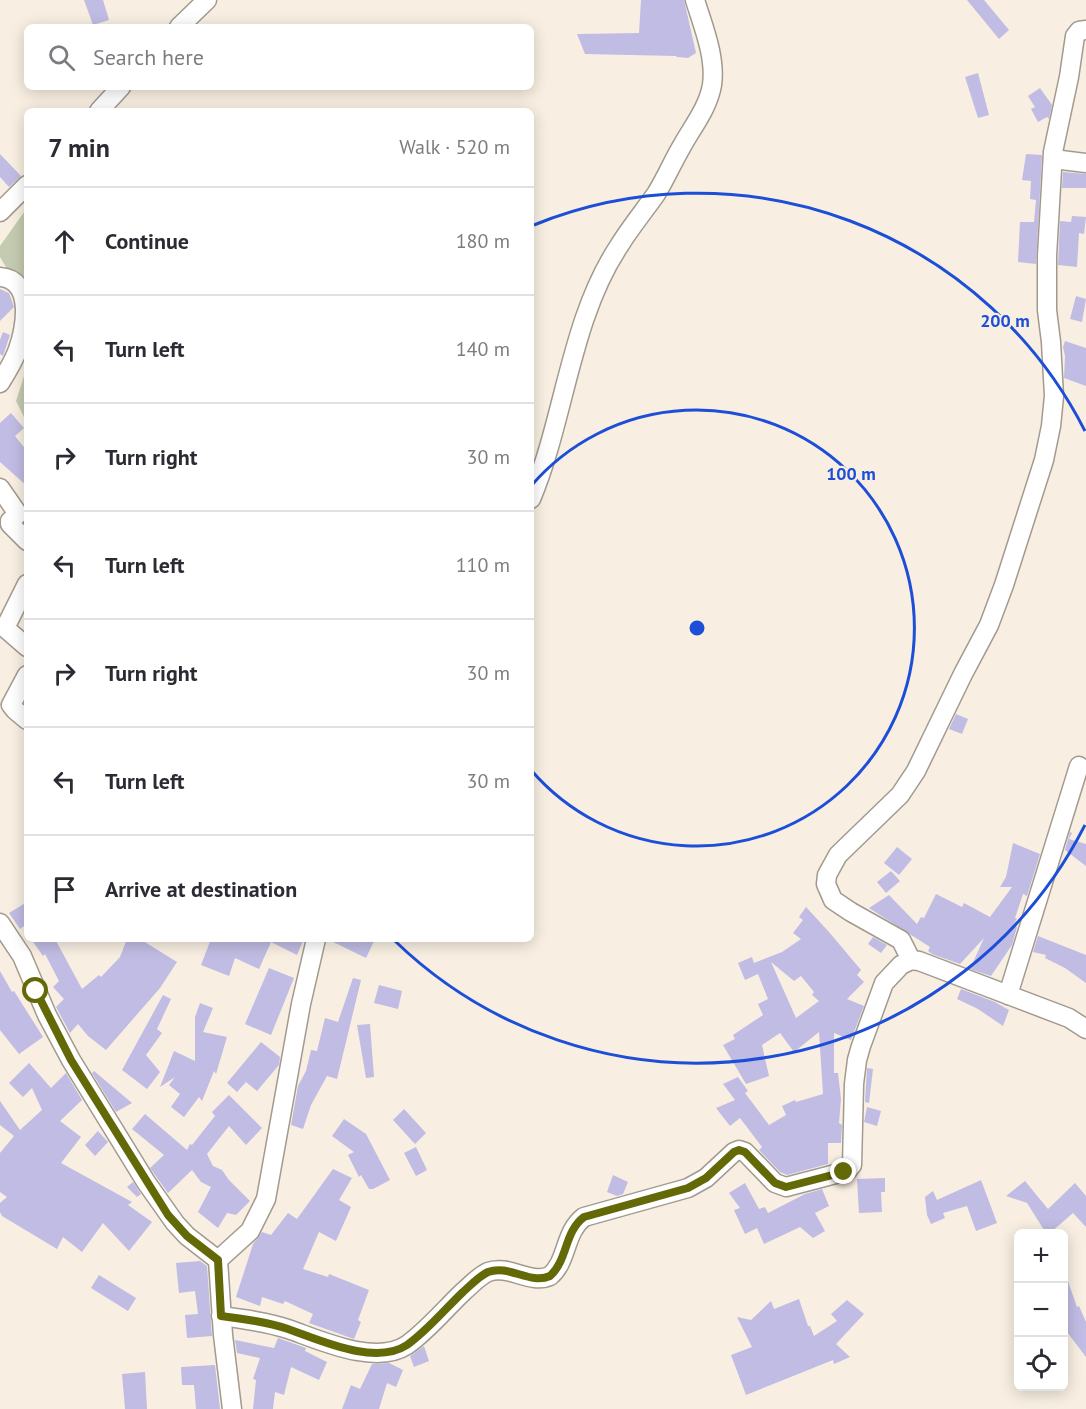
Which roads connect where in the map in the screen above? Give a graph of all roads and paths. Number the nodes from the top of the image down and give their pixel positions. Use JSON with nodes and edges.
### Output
{"nodes":[{"id":1,"x":207,"y":0,"type":"edge"},
{"id":2,"x":695,"y":0,"type":"edge"},
{"id":3,"x":182,"y":24,"type":"edge"},
{"id":4,"x":1086,"y":30,"type":"edge"},
{"id":5,"x":118,"y":90,"type":"edge"},
{"id":6,"x":102,"y":108,"type":"edge"},
{"id":7,"x":1053,"y":159,"type":"junction"},
{"id":8,"x":1086,"y":164,"type":"edge"},
{"id":9,"x":24,"y":188,"type":"edge"},
{"id":10,"x":0,"y":212,"type":"edge"},
{"id":11,"x":0,"y":277,"type":"edge"},
{"id":12,"x":24,"y":313,"type":"edge"},
{"id":13,"x":24,"y":327,"type":"edge"},
{"id":14,"x":0,"y":382,"type":"edge"},
{"id":15,"x":0,"y":488,"type":"edge"},
{"id":16,"x":534,"y":491,"type":"edge"},
{"id":17,"x":24,"y":538,"type":"edge"},
{"id":18,"x":24,"y":590,"type":"edge"},
{"id":19,"x":24,"y":645,"type":"edge"},
{"id":20,"x":24,"y":681,"type":"edge"},
{"id":21,"x":24,"y":718,"type":"edge"},
{"id":22,"x":1079,"y":766,"type":"dead end"},
{"id":23,"x":0,"y":923,"type":"edge"},
{"id":24,"x":315,"y":942,"type":"edge"},
{"id":25,"x":911,"y":960,"type":"junction"},
{"id":26,"x":1008,"y":995,"type":"junction"},
{"id":27,"x":1086,"y":1029,"type":"edge"},
{"id":28,"x":218,"y":1260,"type":"junction"},
{"id":29,"x":221,"y":1316,"type":"junction"},
{"id":30,"x":232,"y":1409,"type":"edge"}],
"edges":[{"from":1,"to":3,"type":"street"},
{"from":2,"to":16,"type":"street"},
{"from":4,"to":7,"type":"street"},
{"from":5,"to":6,"type":"street"},
{"from":7,"to":8,"type":"street"},
{"from":7,"to":25,"type":"street"},
{"from":9,"to":10,"type":"street"},
{"from":11,"to":12,"type":"street"},
{"from":13,"to":14,"type":"street"},
{"from":15,"to":17,"type":"street"},
{"from":18,"to":19,"type":"street"},
{"from":20,"to":21,"type":"street"},
{"from":22,"to":26,"type":"street"},
{"from":23,"to":28,"type":"street"},
{"from":24,"to":28,"type":"street"},
{"from":25,"to":26,"type":"street"},
{"from":25,"to":29,"type":"street"},
{"from":26,"to":27,"type":"street"},
{"from":28,"to":29,"type":"street"},
{"from":29,"to":30,"type":"street"}]}
